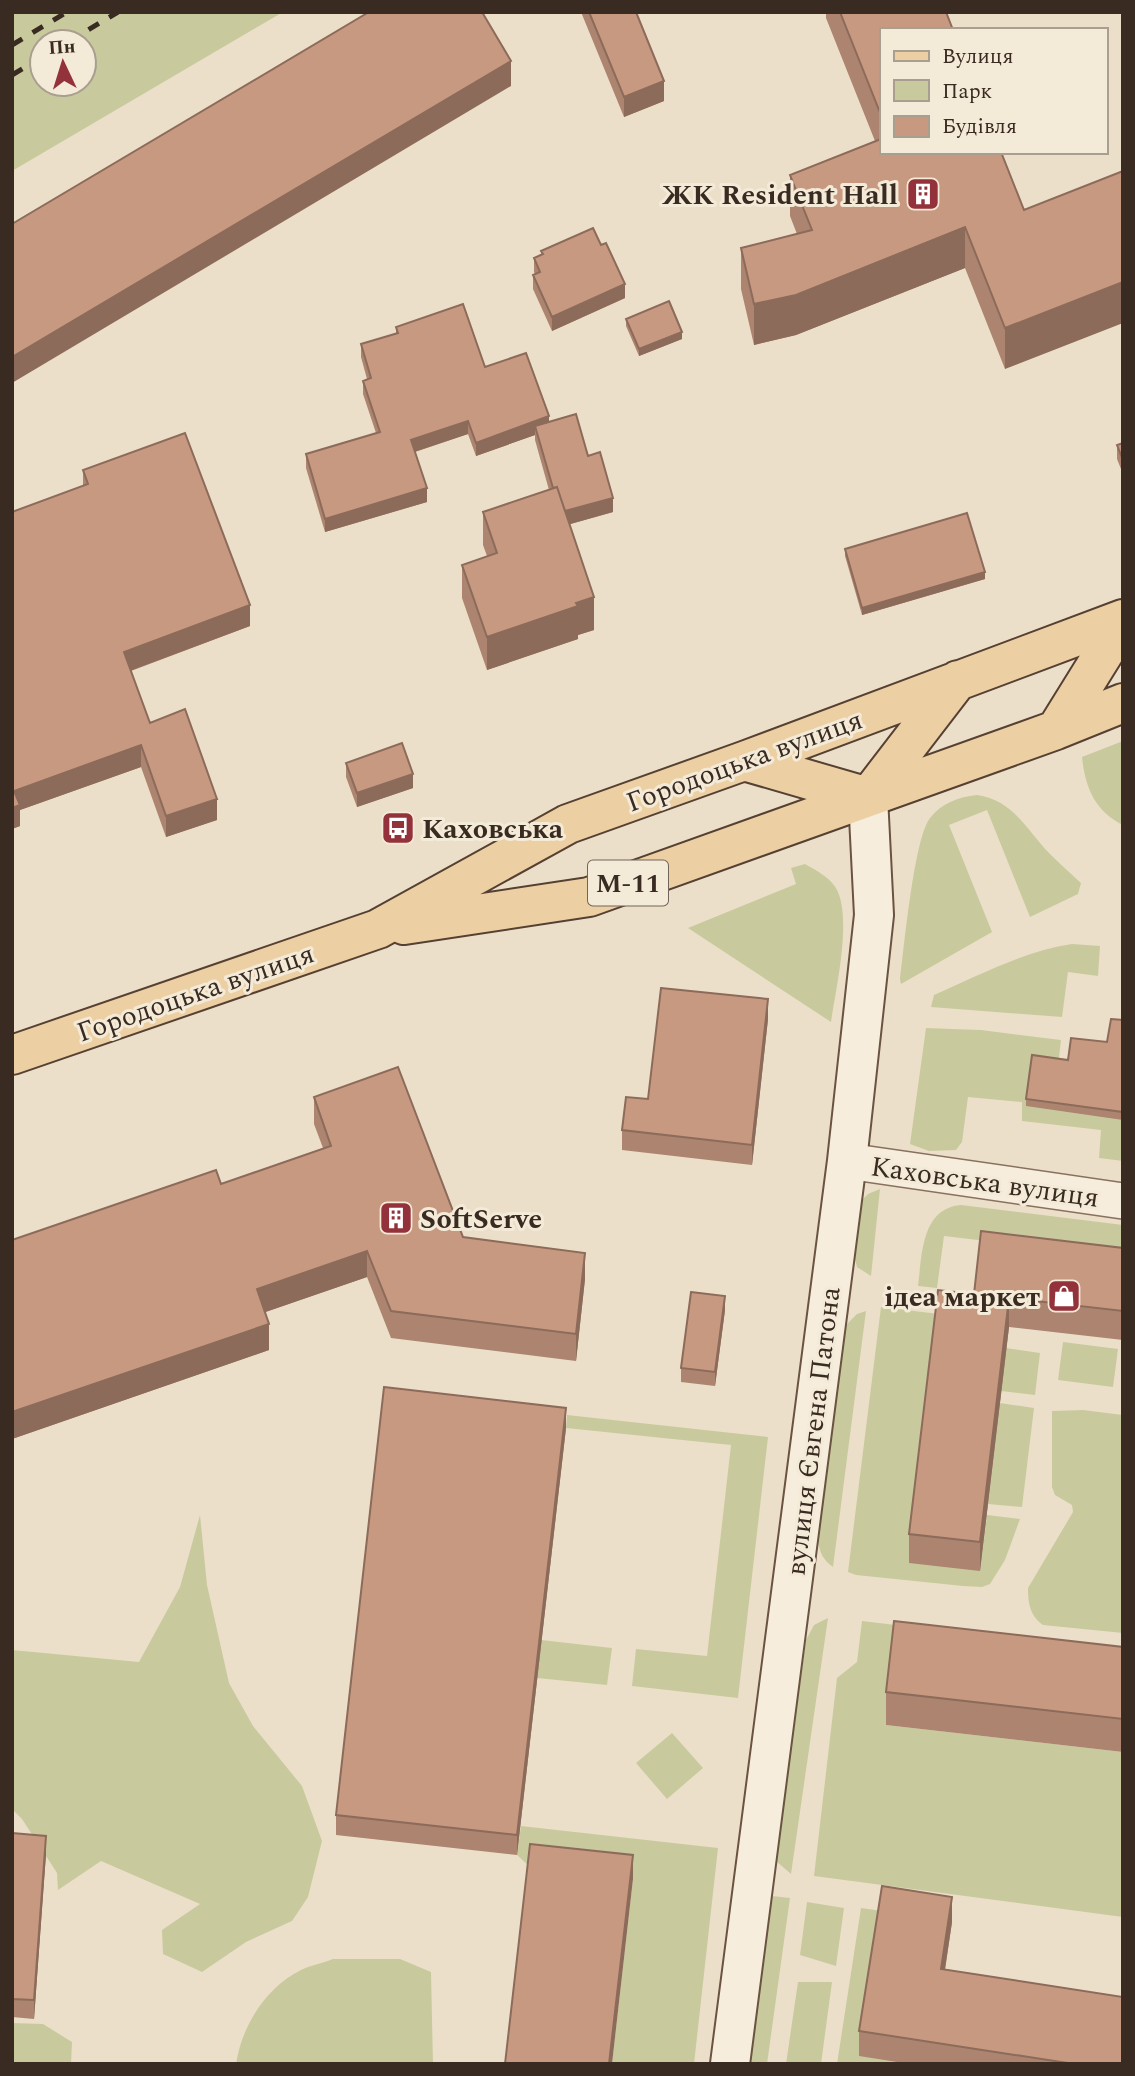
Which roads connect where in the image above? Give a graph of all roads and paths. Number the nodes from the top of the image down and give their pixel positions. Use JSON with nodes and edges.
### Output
{"nodes":[{"id":1,"x":1123,"y":620,"type":"edge"},
{"id":2,"x":958,"y":680,"type":"junction"},
{"id":3,"x":1123,"y":703,"type":"edge"},
{"id":4,"x":1056,"y":730,"type":"junction"},
{"id":5,"x":744,"y":761,"type":"junction"},
{"id":6,"x":868,"y":797,"type":"junction"},
{"id":7,"x":378,"y":929,"type":"junction"},
{"id":8,"x":12,"y":1055,"type":"edge"},
{"id":9,"x":847,"y":1161,"type":"junction"},
{"id":10,"x":1123,"y":1200,"type":"edge"},
{"id":11,"x":730,"y":2064,"type":"edge"}],
"edges":[{"from":1,"to":2,"type":"main road","name":"Городоцька вулиця","number":"М-11"},
{"from":1,"to":4,"type":"main road"},
{"from":2,"to":5,"type":"main road","name":"Городоцька вулиця","number":"М-11"},
{"from":2,"to":6,"type":"main road"},
{"from":3,"to":4,"type":"main road","name":"Городоцька вулиця","number":"М-11"},
{"from":4,"to":6,"type":"main road","name":"Городоцька вулиця","number":"М-11"},
{"from":5,"to":6,"type":"main road"},
{"from":5,"to":7,"type":"main road","name":"Городоцька вулиця","number":"М-11"},
{"from":6,"to":7,"type":"main road","name":"Городоцька вулиця","number":"М-11"},
{"from":6,"to":9,"type":"street","name":"вулиця Євгена Патона"},
{"from":7,"to":8,"type":"main road","name":"Городоцька вулиця","number":"М-11"},
{"from":9,"to":10,"type":"street","name":"Каховська вулиця"},
{"from":9,"to":11,"type":"street","name":"вулиця Євгена Патона"}]}
